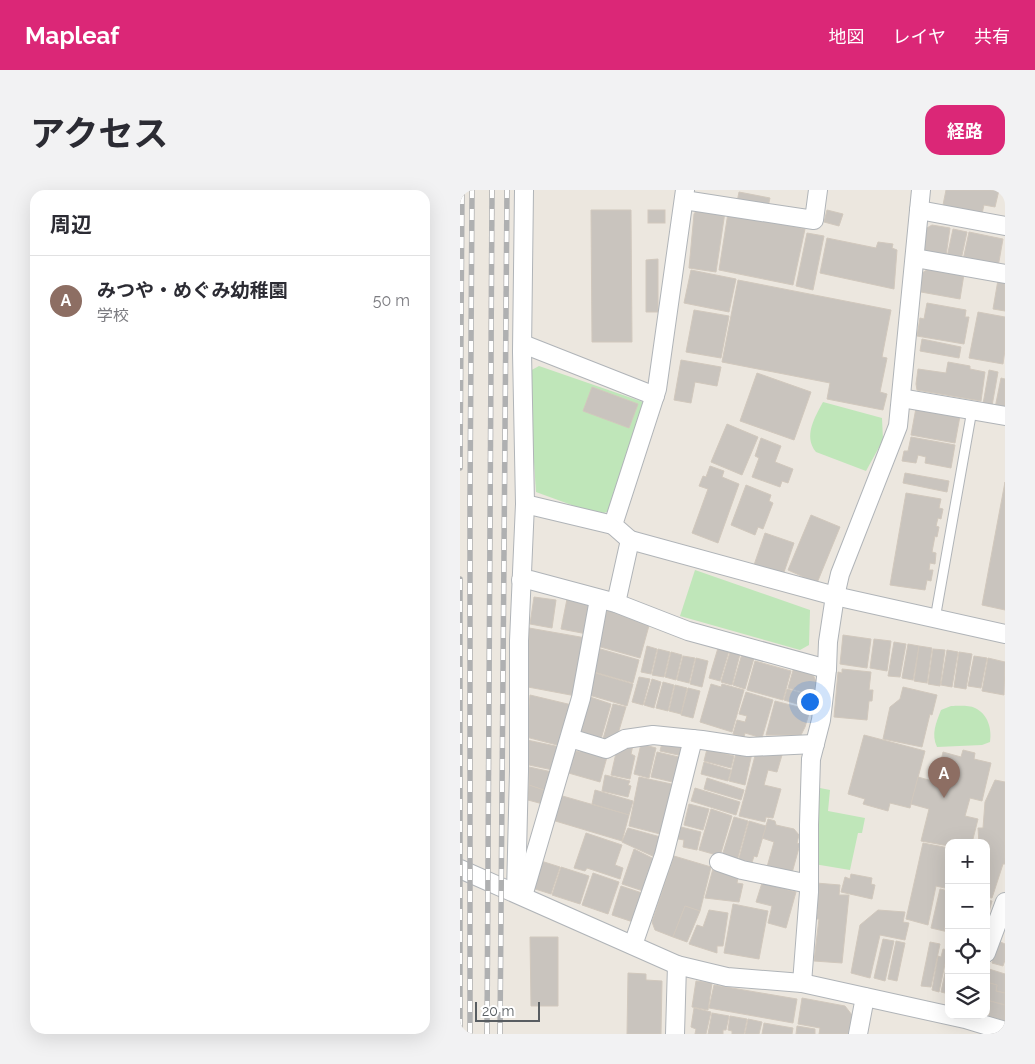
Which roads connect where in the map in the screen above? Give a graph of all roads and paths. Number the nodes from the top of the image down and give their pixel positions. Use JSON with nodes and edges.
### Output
{"nodes":[{"id":1,"x":524,"y":190,"type":"edge"},
{"id":2,"x":818,"y":190,"type":"edge"},
{"id":3,"x":921,"y":190,"type":"edge"},
{"id":4,"x":684,"y":195,"type":"edge"},
{"id":5,"x":919,"y":210,"type":"junction"},
{"id":6,"x":1005,"y":226,"type":"edge"},
{"id":7,"x":915,"y":258,"type":"junction"},
{"id":8,"x":1005,"y":274,"type":"edge"},
{"id":9,"x":523,"y":344,"type":"junction"},
{"id":10,"x":655,"y":396,"type":"junction"},
{"id":11,"x":901,"y":398,"type":"junction"},
{"id":12,"x":972,"y":410,"type":"junction"},
{"id":13,"x":1005,"y":416,"type":"edge"},
{"id":14,"x":525,"y":504,"type":"junction"},
{"id":15,"x":613,"y":525,"type":"junction"},
{"id":16,"x":630,"y":540,"type":"junction"},
{"id":17,"x":521,"y":580,"type":"junction"},
{"id":18,"x":835,"y":596,"type":"junction"},
{"id":19,"x":608,"y":601,"type":"junction"},
{"id":20,"x":935,"y":620,"type":"junction"},
{"id":21,"x":1005,"y":634,"type":"edge"},
{"id":22,"x":828,"y":669,"type":"junction"},
{"id":23,"x":570,"y":738,"type":"junction"},
{"id":24,"x":693,"y":739,"type":"junction"},
{"id":25,"x":815,"y":744,"type":"junction"},
{"id":26,"x":719,"y":862,"type":"dead end"},
{"id":27,"x":460,"y":869,"type":"edge"},
{"id":28,"x":809,"y":884,"type":"junction"},
{"id":29,"x":519,"y":894,"type":"junction"},
{"id":30,"x":1005,"y":902,"type":"edge"},
{"id":31,"x":990,"y":942,"type":"edge"},
{"id":32,"x":633,"y":945,"type":"junction"},
{"id":33,"x":677,"y":965,"type":"junction"},
{"id":34,"x":802,"y":983,"type":"junction"},
{"id":35,"x":865,"y":998,"type":"junction"},
{"id":36,"x":945,"y":1014,"type":"edge"},
{"id":37,"x":966,"y":1019,"type":"edge"},
{"id":38,"x":1005,"y":1031,"type":"edge"},
{"id":39,"x":675,"y":1034,"type":"edge"},
{"id":40,"x":858,"y":1034,"type":"edge"}],
"edges":[{"from":1,"to":9,"type":"street"},
{"from":2,"to":4,"type":"street"},
{"from":3,"to":5,"type":"street"},
{"from":4,"to":10,"type":"street"},
{"from":5,"to":6,"type":"street"},
{"from":5,"to":7,"type":"street"},
{"from":7,"to":8,"type":"street"},
{"from":7,"to":11,"type":"street"},
{"from":9,"to":10,"type":"street"},
{"from":9,"to":14,"type":"street"},
{"from":10,"to":15,"type":"street"},
{"from":11,"to":12,"type":"street"},
{"from":11,"to":18,"type":"street"},
{"from":12,"to":13,"type":"street"},
{"from":12,"to":20,"type":"lane"},
{"from":14,"to":15,"type":"street"},
{"from":14,"to":17,"type":"street"},
{"from":15,"to":16,"type":"street"},
{"from":16,"to":18,"type":"street"},
{"from":16,"to":19,"type":"street"},
{"from":17,"to":19,"type":"street"},
{"from":17,"to":29,"type":"street"},
{"from":18,"to":20,"type":"street"},
{"from":18,"to":22,"type":"street"},
{"from":19,"to":22,"type":"street"},
{"from":19,"to":23,"type":"street"},
{"from":20,"to":21,"type":"street"},
{"from":22,"to":25,"type":"street"},
{"from":23,"to":24,"type":"street"},
{"from":23,"to":29,"type":"street"},
{"from":24,"to":25,"type":"street"},
{"from":24,"to":32,"type":"street"},
{"from":25,"to":28,"type":"street"},
{"from":26,"to":28,"type":"street"},
{"from":27,"to":29,"type":"street"},
{"from":28,"to":34,"type":"street"},
{"from":29,"to":32,"type":"street"},
{"from":30,"to":31,"type":"street"},
{"from":32,"to":33,"type":"street"},
{"from":33,"to":34,"type":"street"},
{"from":33,"to":39,"type":"street"},
{"from":34,"to":35,"type":"street"},
{"from":35,"to":36,"type":"street"},
{"from":35,"to":40,"type":"street"},
{"from":37,"to":38,"type":"street"}]}
